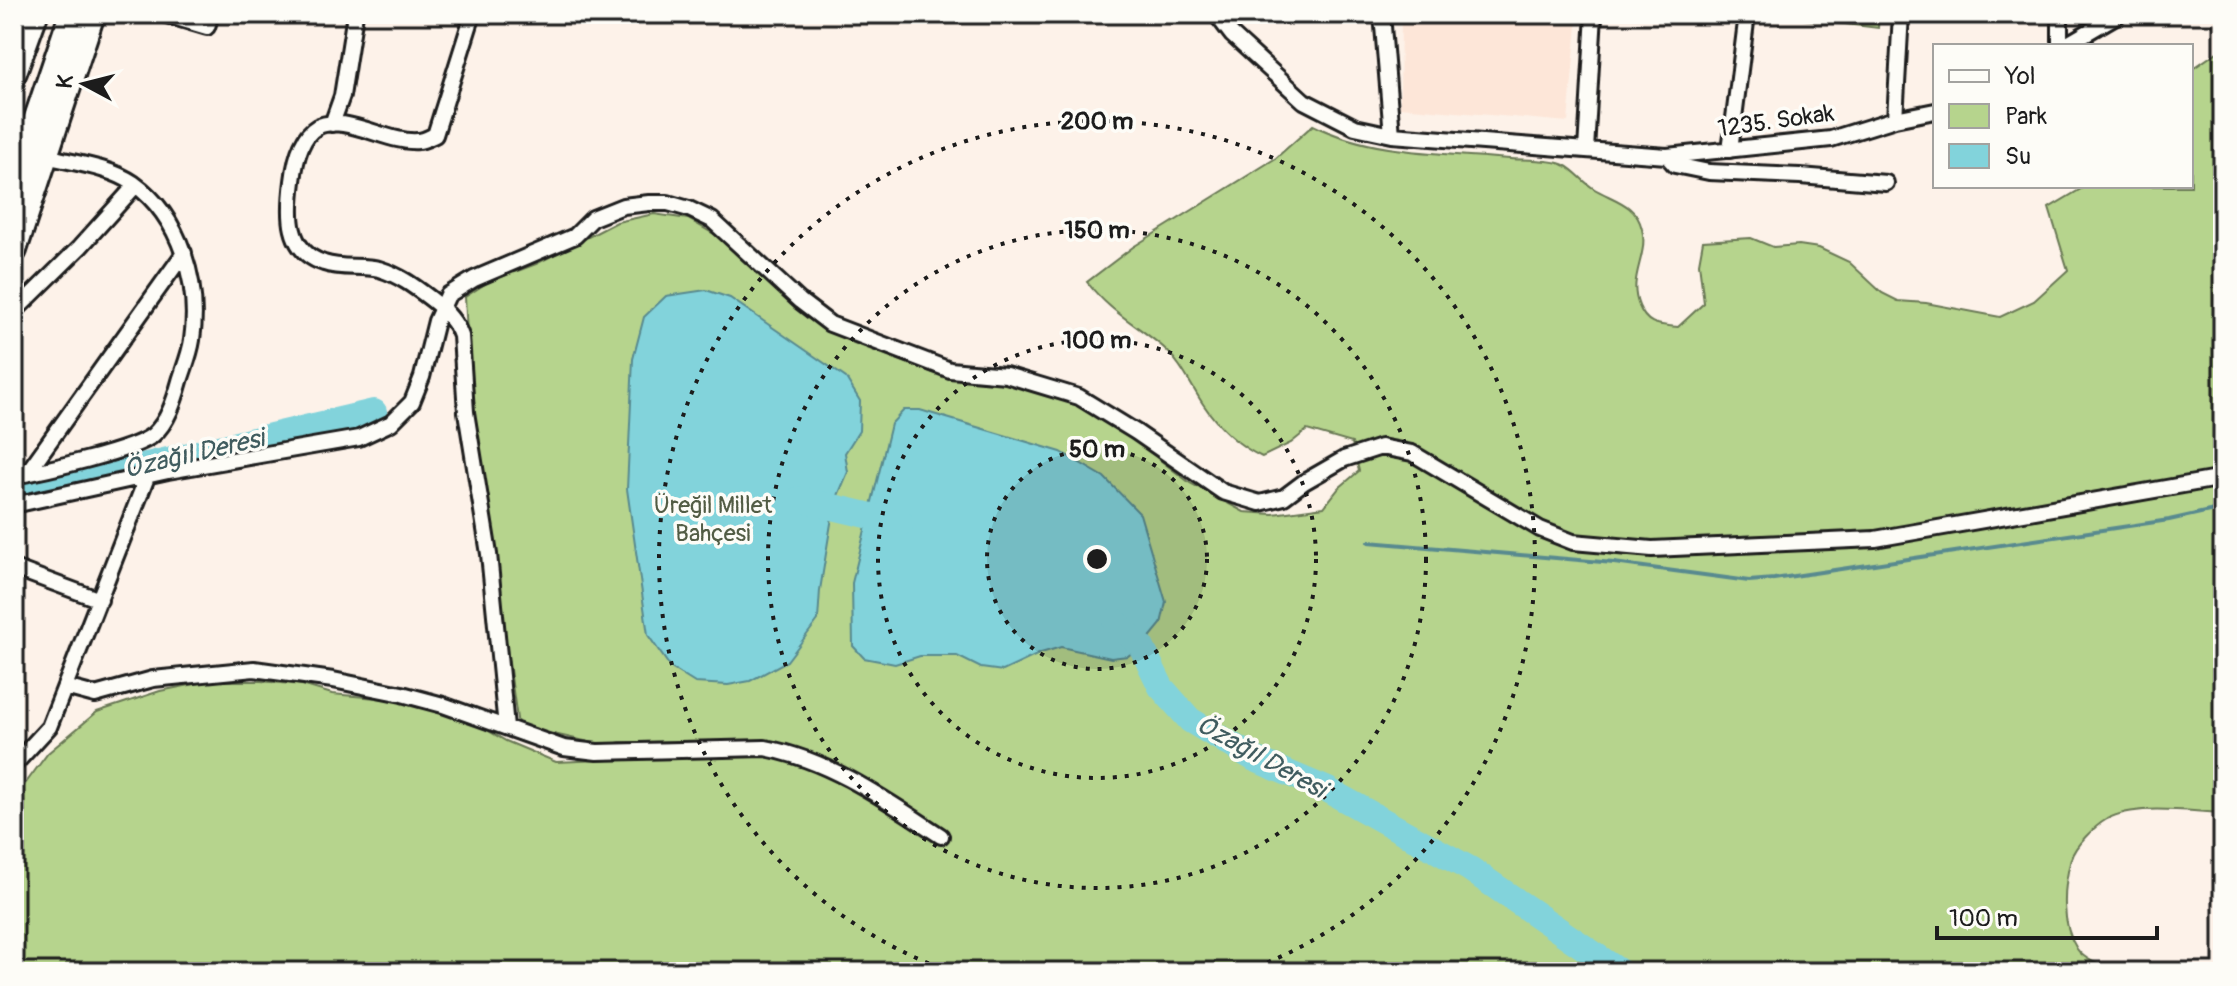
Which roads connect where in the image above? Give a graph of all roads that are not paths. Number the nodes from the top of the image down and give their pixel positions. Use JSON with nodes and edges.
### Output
{"nodes":[{"id":1,"x":35,"y":14,"type":"edge"},
{"id":2,"x":72,"y":14,"type":"edge"},
{"id":3,"x":92,"y":14,"type":"edge"},
{"id":4,"x":163,"y":14,"type":"edge"},
{"id":5,"x":211,"y":14,"type":"edge"},
{"id":6,"x":355,"y":14,"type":"edge"},
{"id":7,"x":473,"y":14,"type":"edge"},
{"id":8,"x":1216,"y":14,"type":"edge"},
{"id":9,"x":1382,"y":14,"type":"edge"},
{"id":10,"x":1594,"y":14,"type":"edge"},
{"id":11,"x":1747,"y":14,"type":"edge"},
{"id":12,"x":1901,"y":14,"type":"edge"},
{"id":13,"x":2060,"y":14,"type":"edge"},
{"id":14,"x":2119,"y":14,"type":"edge"},
{"id":15,"x":2062,"y":44,"type":"edge"},
{"id":16,"x":2066,"y":44,"type":"edge"},
{"id":17,"x":14,"y":72,"type":"edge"},
{"id":18,"x":1933,"y":111,"type":"edge"},
{"id":19,"x":1895,"y":119,"type":"junction"},
{"id":20,"x":332,"y":124,"type":"junction"},
{"id":21,"x":1392,"y":135,"type":"junction"},
{"id":22,"x":1586,"y":150,"type":"junction"},
{"id":23,"x":1730,"y":150,"type":"junction"},
{"id":24,"x":46,"y":156,"type":"junction"},
{"id":25,"x":1667,"y":156,"type":"junction"},
{"id":26,"x":1886,"y":183,"type":"dead end"},
{"id":27,"x":14,"y":186,"type":"edge"},
{"id":28,"x":135,"y":186,"type":"junction"},
{"id":29,"x":14,"y":250,"type":"edge"},
{"id":30,"x":184,"y":253,"type":"junction"},
{"id":31,"x":442,"y":308,"type":"junction"},
{"id":32,"x":14,"y":312,"type":"edge"},
{"id":33,"x":20,"y":475,"type":"edge"},
{"id":34,"x":147,"y":477,"type":"junction"},
{"id":35,"x":2223,"y":478,"type":"edge"},
{"id":36,"x":14,"y":505,"type":"edge"},
{"id":37,"x":14,"y":568,"type":"edge"},
{"id":38,"x":100,"y":600,"type":"junction"},
{"id":39,"x":65,"y":687,"type":"junction"},
{"id":40,"x":506,"y":727,"type":"junction"},
{"id":41,"x":14,"y":765,"type":"edge"},
{"id":42,"x":941,"y":836,"type":"dead end"}],
"edges":[{"from":1,"to":17,"type":"highway"},
{"from":2,"to":27,"type":"highway"},
{"from":3,"to":24,"type":"highway"},
{"from":4,"to":5,"type":"street"},
{"from":6,"to":20,"type":"street"},
{"from":7,"to":20,"type":"street"},
{"from":8,"to":21,"type":"street"},
{"from":9,"to":21,"type":"street"},
{"from":10,"to":22,"type":"street"},
{"from":11,"to":23,"type":"street"},
{"from":12,"to":19,"type":"street"},
{"from":13,"to":15,"type":"street"},
{"from":14,"to":16,"type":"street"},
{"from":18,"to":19,"type":"street","name":"1235. Sokak"},
{"from":19,"to":23,"type":"street","name":"1235. Sokak"},
{"from":20,"to":31,"type":"street"},
{"from":21,"to":22,"type":"street"},
{"from":22,"to":25,"type":"street"},
{"from":23,"to":25,"type":"street","name":"1235. Sokak"},
{"from":24,"to":28,"type":"street"},
{"from":24,"to":29,"type":"highway"},
{"from":25,"to":26,"type":"street"},
{"from":28,"to":30,"type":"street"},
{"from":28,"to":32,"type":"street"},
{"from":30,"to":33,"type":"street"},
{"from":30,"to":33,"type":"street"},
{"from":31,"to":34,"type":"street"},
{"from":31,"to":35,"type":"street"},
{"from":31,"to":40,"type":"street"},
{"from":34,"to":36,"type":"street"},
{"from":34,"to":38,"type":"street"},
{"from":37,"to":38,"type":"street"},
{"from":38,"to":39,"type":"street"},
{"from":39,"to":40,"type":"street"},
{"from":39,"to":41,"type":"street"},
{"from":40,"to":42,"type":"street"}]}
